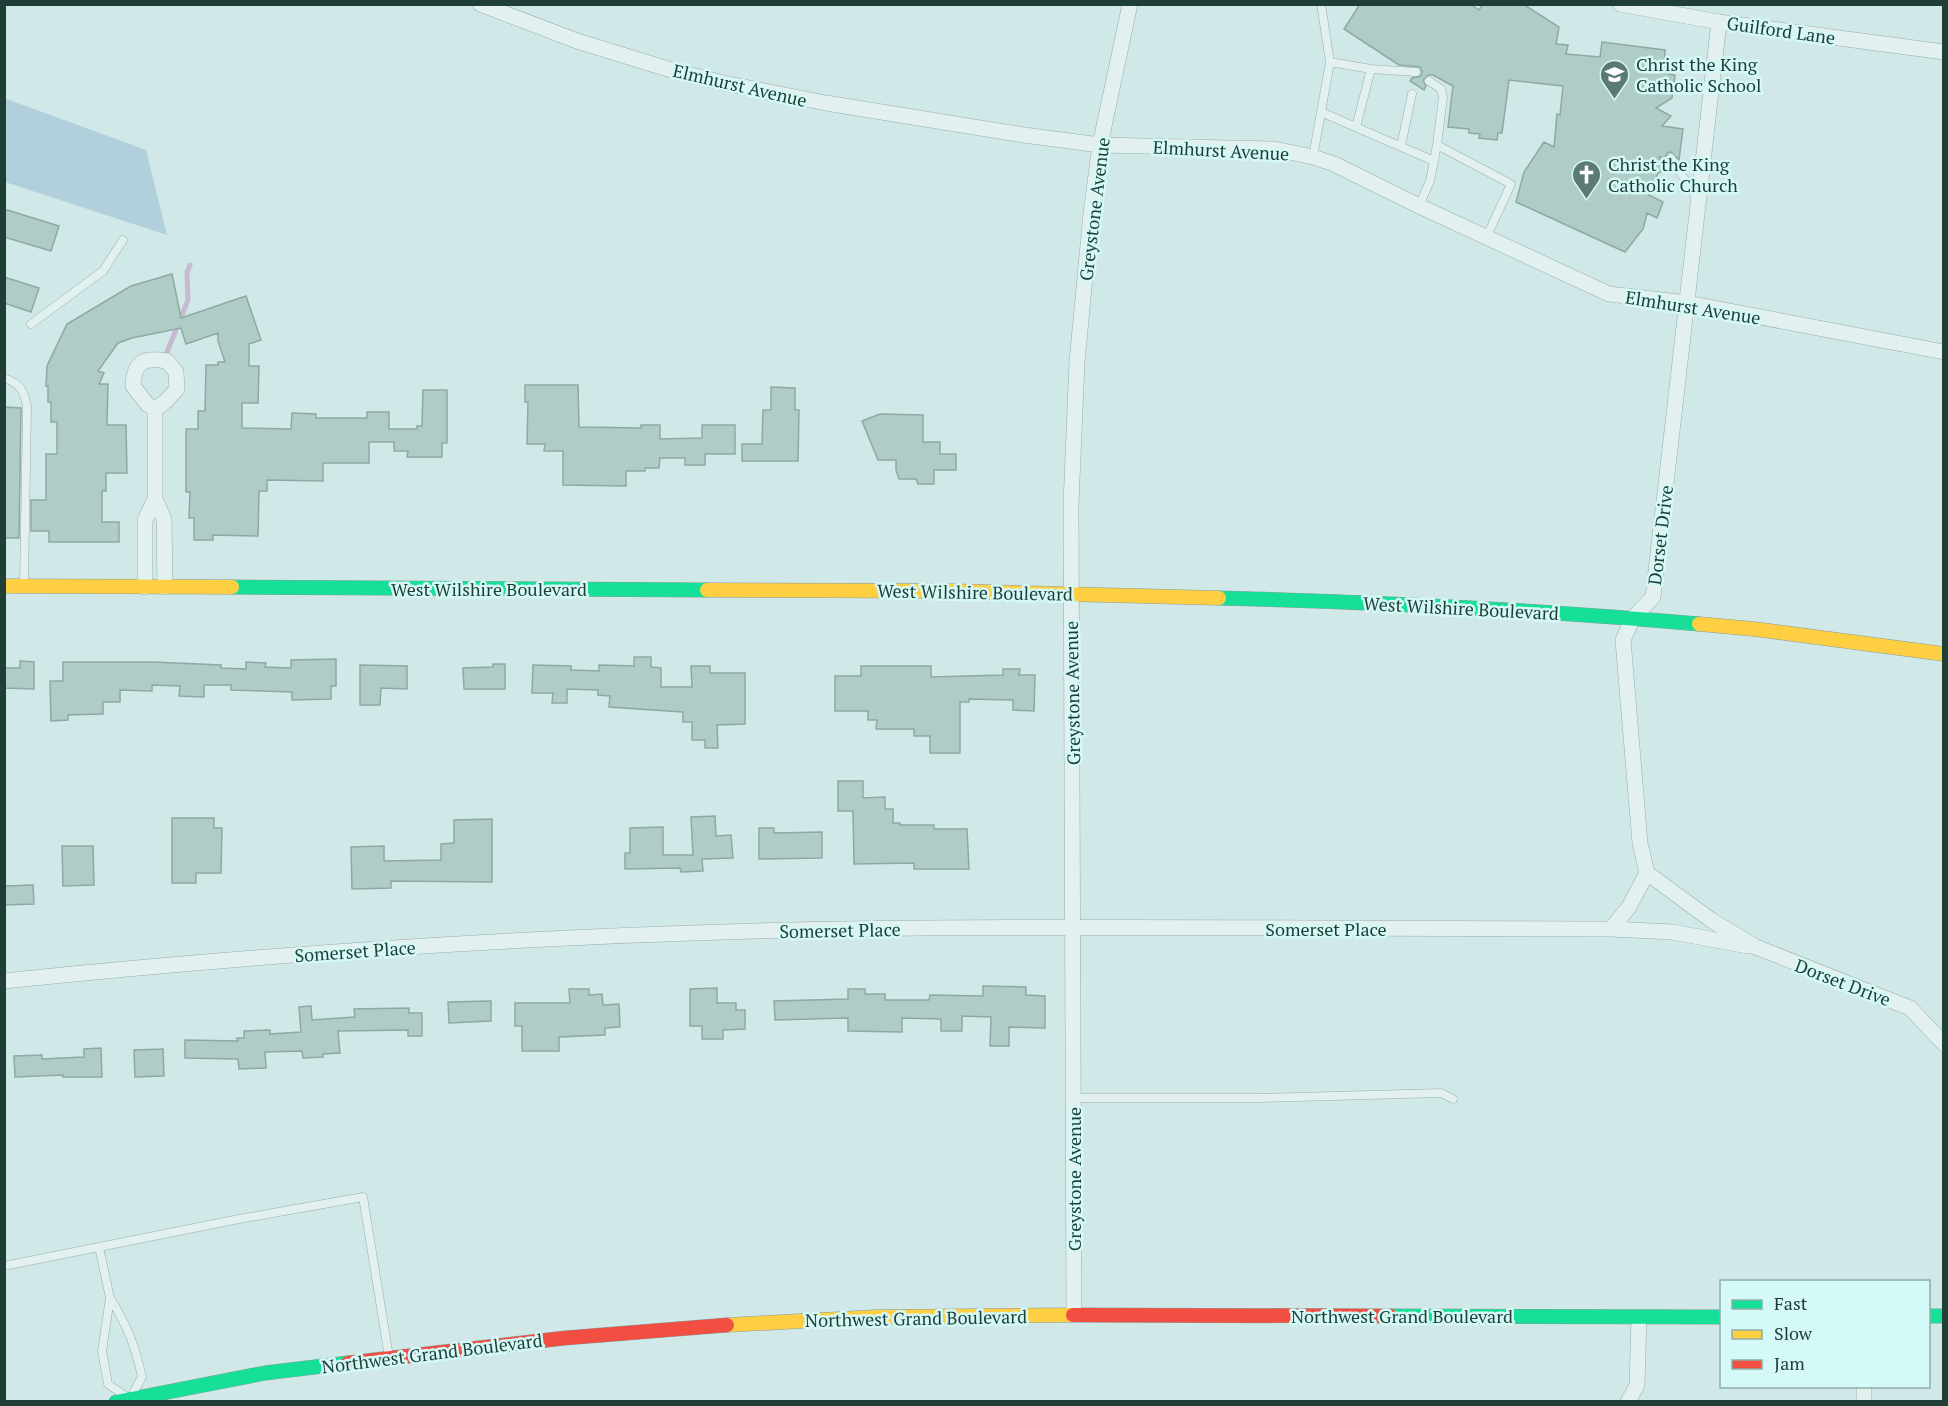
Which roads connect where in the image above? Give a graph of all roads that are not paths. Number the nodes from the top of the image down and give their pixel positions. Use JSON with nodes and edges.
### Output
{"nodes":[{"id":1,"x":480,"y":4,"type":"edge"},
{"id":2,"x":1130,"y":4,"type":"edge"},
{"id":3,"x":1321,"y":4,"type":"edge"},
{"id":4,"x":1620,"y":4,"type":"edge"},
{"id":5,"x":1719,"y":22,"type":"junction"},
{"id":6,"x":1944,"y":52,"type":"edge"},
{"id":7,"x":1330,"y":62,"type":"junction"},
{"id":8,"x":1371,"y":69,"type":"junction"},
{"id":9,"x":1416,"y":72,"type":"dead end"},
{"id":10,"x":1429,"y":81,"type":"dead end"},
{"id":11,"x":1412,"y":94,"type":"dead end"},
{"id":12,"x":1321,"y":112,"type":"junction"},
{"id":13,"x":1356,"y":127,"type":"junction"},
{"id":14,"x":1100,"y":145,"type":"junction"},
{"id":15,"x":1437,"y":145,"type":"junction"},
{"id":16,"x":1401,"y":146,"type":"junction"},
{"id":17,"x":1313,"y":157,"type":"junction"},
{"id":18,"x":1671,"y":158,"type":"dead end"},
{"id":19,"x":1434,"y":161,"type":"junction"},
{"id":20,"x":1699,"y":202,"type":"junction"},
{"id":21,"x":1419,"y":206,"type":"junction"},
{"id":22,"x":1487,"y":236,"type":"junction"},
{"id":23,"x":123,"y":240,"type":"dead end"},
{"id":24,"x":1687,"y":303,"type":"junction"},
{"id":25,"x":31,"y":324,"type":"dead end"},
{"id":26,"x":1944,"y":352,"type":"edge"},
{"id":27,"x":4,"y":378,"type":"edge"},
{"id":28,"x":155,"y":409,"type":"dead end"},
{"id":29,"x":155,"y":499,"type":"junction"},
{"id":30,"x":4,"y":586,"type":"edge"},
{"id":31,"x":24,"y":586,"type":"junction"},
{"id":32,"x":145,"y":586,"type":"junction"},
{"id":33,"x":165,"y":587,"type":"junction"},
{"id":34,"x":1071,"y":594,"type":"junction"},
{"id":35,"x":1633,"y":618,"type":"junction"},
{"id":36,"x":1944,"y":654,"type":"edge"},
{"id":37,"x":1647,"y":873,"type":"junction"},
{"id":38,"x":1073,"y":929,"type":"junction"},
{"id":39,"x":1611,"y":929,"type":"junction"},
{"id":40,"x":1756,"y":947,"type":"junction"},
{"id":41,"x":4,"y":981,"type":"edge"},
{"id":42,"x":1944,"y":1044,"type":"edge"},
{"id":43,"x":1074,"y":1098,"type":"junction"},
{"id":44,"x":1453,"y":1099,"type":"dead end"},
{"id":45,"x":99,"y":1247,"type":"junction"},
{"id":46,"x":4,"y":1266,"type":"edge"},
{"id":47,"x":110,"y":1298,"type":"junction"},
{"id":48,"x":1074,"y":1315,"type":"junction"},
{"id":49,"x":1640,"y":1317,"type":"junction"},
{"id":50,"x":1720,"y":1317,"type":"edge"},
{"id":51,"x":389,"y":1358,"type":"junction"},
{"id":52,"x":125,"y":1401,"type":"edge"},
{"id":53,"x":1628,"y":1401,"type":"edge"}],
"edges":[{"from":1,"to":14,"type":"street","name":"Elmhurst Avenue"},
{"from":2,"to":14,"type":"street","name":"Greystone Avenue"},
{"from":3,"to":7,"type":"lane"},
{"from":4,"to":5,"type":"street","name":"Guilford Lane"},
{"from":5,"to":6,"type":"street","name":"Guilford Lane"},
{"from":5,"to":20,"type":"street","name":"Dorset Drive"},
{"from":7,"to":8,"type":"lane"},
{"from":7,"to":12,"type":"lane"},
{"from":8,"to":9,"type":"lane"},
{"from":8,"to":13,"type":"lane"},
{"from":10,"to":15,"type":"lane"},
{"from":11,"to":16,"type":"lane"},
{"from":12,"to":13,"type":"lane"},
{"from":12,"to":17,"type":"lane"},
{"from":13,"to":16,"type":"lane"},
{"from":14,"to":17,"type":"street","name":"Elmhurst Avenue"},
{"from":14,"to":34,"type":"street","name":"Greystone Avenue"},
{"from":15,"to":19,"type":"lane"},
{"from":15,"to":22,"type":"lane"},
{"from":16,"to":19,"type":"lane"},
{"from":17,"to":21,"type":"street","name":"Elmhurst Avenue"},
{"from":18,"to":20,"type":"lane"},
{"from":19,"to":21,"type":"lane"},
{"from":20,"to":24,"type":"street","name":"Dorset Drive"},
{"from":21,"to":22,"type":"street","name":"Elmhurst Avenue"},
{"from":22,"to":24,"type":"street","name":"Elmhurst Avenue"},
{"from":23,"to":25,"type":"lane"},
{"from":24,"to":26,"type":"street","name":"Elmhurst Avenue"},
{"from":24,"to":35,"type":"street","name":"Dorset Drive"},
{"from":27,"to":31,"type":"lane"},
{"from":28,"to":29,"type":"street"},
{"from":29,"to":32,"type":"street"},
{"from":29,"to":33,"type":"street"},
{"from":30,"to":31,"type":"street","name":"West Wilshire Boulevard"},
{"from":31,"to":32,"type":"street","name":"West Wilshire Boulevard"},
{"from":32,"to":33,"type":"street","name":"West Wilshire Boulevard"},
{"from":33,"to":34,"type":"street","name":"West Wilshire Boulevard"},
{"from":34,"to":35,"type":"street","name":"West Wilshire Boulevard"},
{"from":34,"to":38,"type":"street","name":"Greystone Avenue"},
{"from":35,"to":36,"type":"street","name":"West Wilshire Boulevard"},
{"from":35,"to":37,"type":"street","name":"Dorset Drive"},
{"from":37,"to":39,"type":"street"},
{"from":37,"to":40,"type":"street","name":"Dorset Drive"},
{"from":38,"to":39,"type":"street","name":"Somerset Place"},
{"from":38,"to":41,"type":"street","name":"Somerset Place"},
{"from":38,"to":43,"type":"street","name":"Greystone Avenue"},
{"from":39,"to":40,"type":"street","name":"Somerset Place"},
{"from":40,"to":42,"type":"street","name":"Dorset Drive"},
{"from":43,"to":44,"type":"lane"},
{"from":43,"to":48,"type":"street","name":"Greystone Avenue"},
{"from":45,"to":46,"type":"lane"},
{"from":45,"to":47,"type":"lane"},
{"from":45,"to":51,"type":"lane"},
{"from":47,"to":52,"type":"lane"},
{"from":47,"to":52,"type":"lane"},
{"from":48,"to":49,"type":"street","name":"Northwest Grand Boulevard"},
{"from":48,"to":51,"type":"street","name":"Northwest Grand Boulevard"},
{"from":49,"to":50,"type":"street","name":"Northwest Grand Boulevard"},
{"from":49,"to":53,"type":"street"},
{"from":51,"to":52,"type":"street","name":"Northwest Grand Boulevard"}]}
